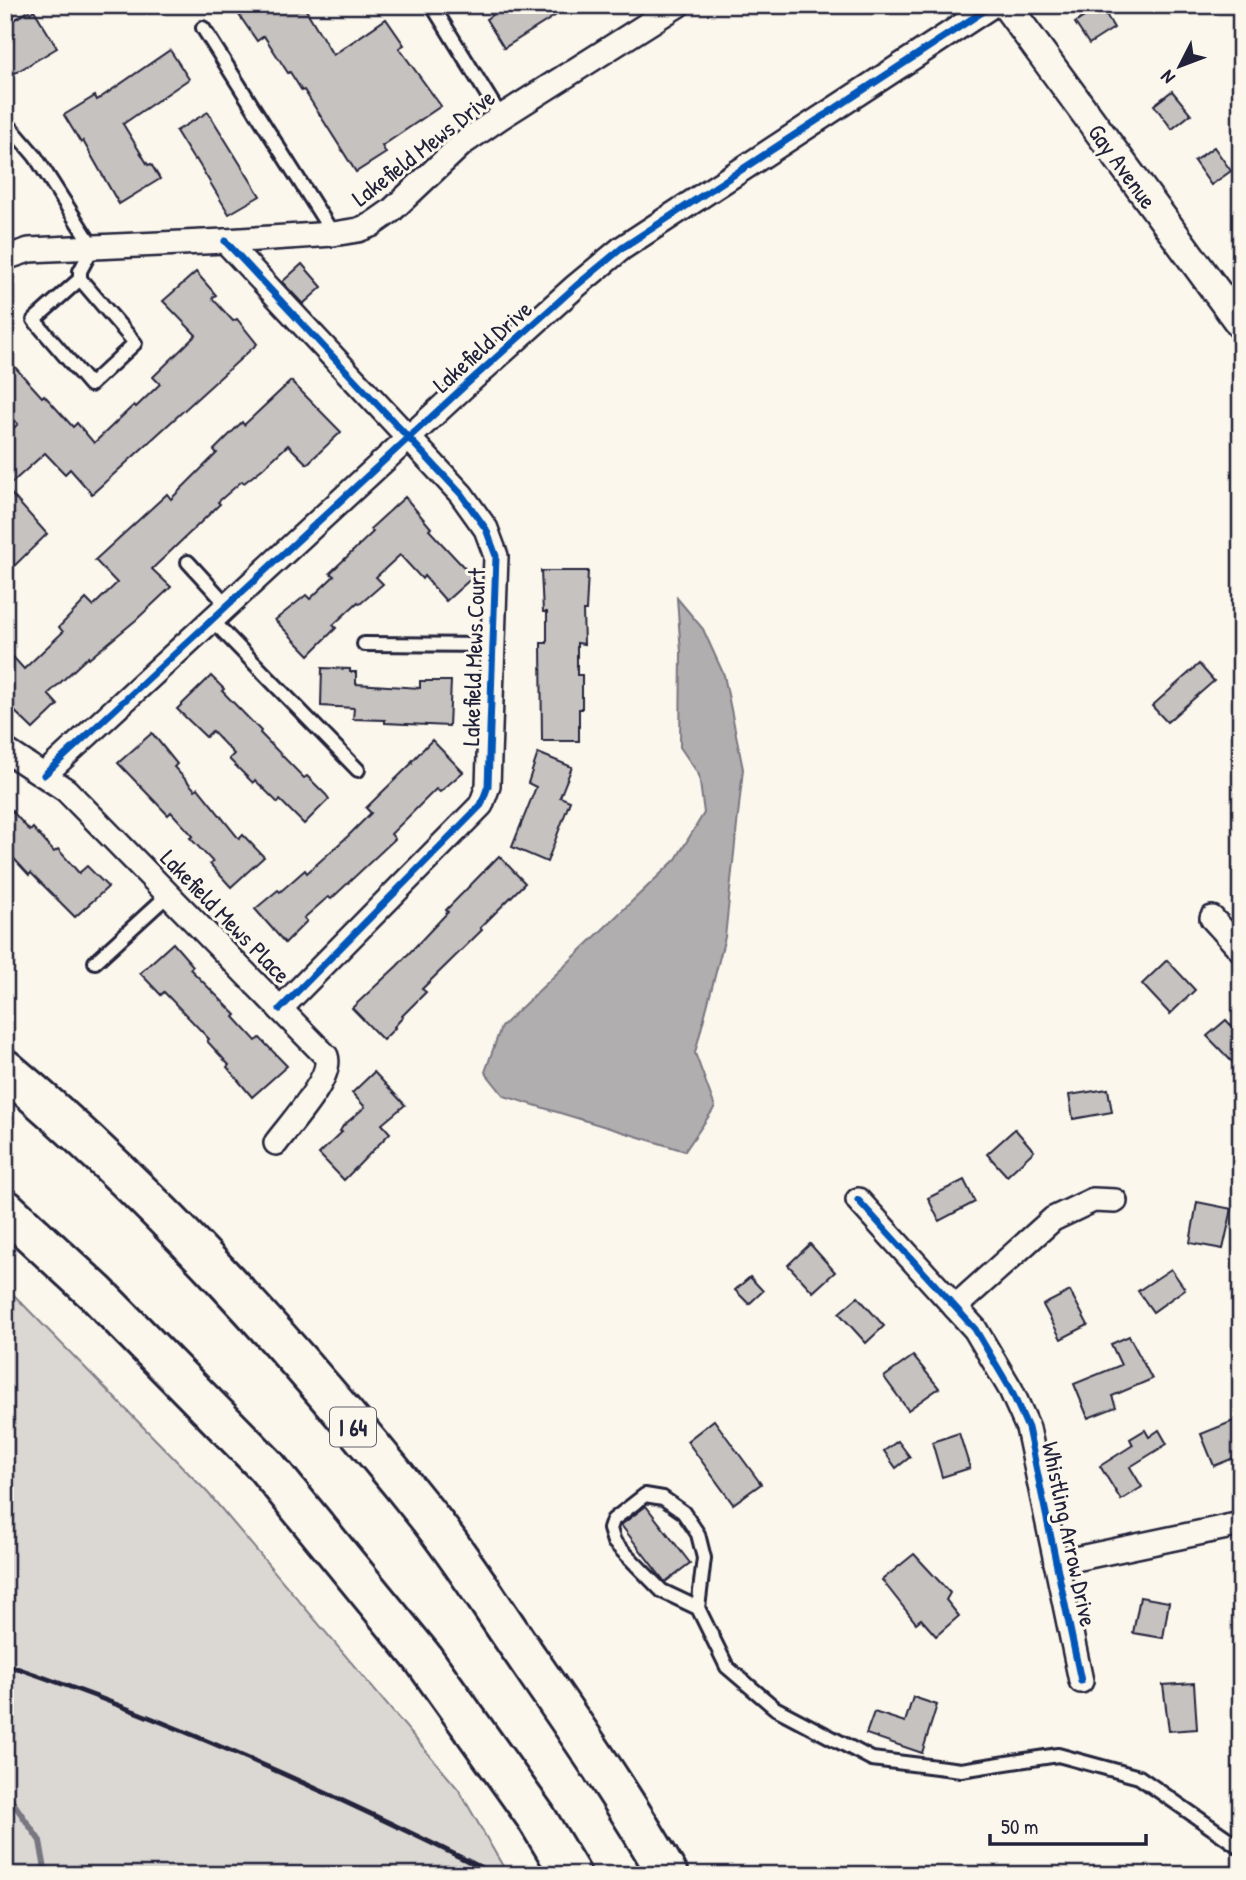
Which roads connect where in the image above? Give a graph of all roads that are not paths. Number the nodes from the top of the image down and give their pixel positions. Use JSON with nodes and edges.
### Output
{"nodes":[{"id":1,"x":432,"y":5,"type":"edge"},
{"id":2,"x":678,"y":5,"type":"edge"},
{"id":3,"x":992,"y":5,"type":"edge"},
{"id":4,"x":1006,"y":5,"type":"edge"},
{"id":5,"x":203,"y":28,"type":"dead end"},
{"id":6,"x":501,"y":117,"type":"junction"},
{"id":7,"x":5,"y":121,"type":"edge"},
{"id":8,"x":333,"y":234,"type":"junction"},
{"id":9,"x":225,"y":241,"type":"junction"},
{"id":10,"x":93,"y":247,"type":"junction"},
{"id":11,"x":5,"y":258,"type":"edge"},
{"id":12,"x":80,"y":279,"type":"junction"},
{"id":13,"x":1241,"y":325,"type":"edge"},
{"id":14,"x":410,"y":438,"type":"junction"},
{"id":15,"x":188,"y":562,"type":"dead end"},
{"id":16,"x":220,"y":613,"type":"junction"},
{"id":17,"x":363,"y":644,"type":"dead end"},
{"id":18,"x":493,"y":645,"type":"junction"},
{"id":19,"x":5,"y":750,"type":"edge"},
{"id":20,"x":358,"y":770,"type":"dead end"},
{"id":21,"x":44,"y":775,"type":"junction"},
{"id":22,"x":168,"y":895,"type":"junction"},
{"id":23,"x":1212,"y":918,"type":"dead end"},
{"id":24,"x":1241,"y":950,"type":"edge"},
{"id":25,"x":95,"y":962,"type":"dead end"},
{"id":26,"x":280,"y":1009,"type":"junction"},
{"id":27,"x":5,"y":1069,"type":"edge"},
{"id":28,"x":276,"y":1143,"type":"dead end"},
{"id":29,"x":858,"y":1200,"type":"dead end"},
{"id":30,"x":1115,"y":1201,"type":"dead end"},
{"id":31,"x":5,"y":1209,"type":"edge"},
{"id":32,"x":955,"y":1307,"type":"junction"},
{"id":33,"x":1241,"y":1524,"type":"edge"},
{"id":34,"x":1056,"y":1563,"type":"junction"},
{"id":35,"x":698,"y":1608,"type":"junction"},
{"id":36,"x":1081,"y":1681,"type":"dead end"},
{"id":37,"x":1241,"y":1848,"type":"edge"},
{"id":38,"x":571,"y":1875,"type":"edge"},
{"id":39,"x":668,"y":1875,"type":"edge"}],
"edges":[{"from":1,"to":6,"type":"lane"},
{"from":2,"to":6,"type":"street","name":"Lakefield Mews Drive"},
{"from":3,"to":14,"type":"street","name":"Lakefield Drive"},
{"from":4,"to":13,"type":"street","name":"Gay Avenue"},
{"from":5,"to":8,"type":"lane"},
{"from":6,"to":8,"type":"street","name":"Lakefield Mews Drive"},
{"from":7,"to":10,"type":"lane"},
{"from":8,"to":9,"type":"street","name":"Lakefield Mews Drive"},
{"from":9,"to":10,"type":"street","name":"Lakefield Mews Drive"},
{"from":9,"to":14,"type":"street","name":"Lakefield Mews Court"},
{"from":10,"to":11,"type":"street","name":"Lakefield Mews Drive"},
{"from":10,"to":12,"type":"lane"},
{"from":12,"to":12,"type":"lane"},
{"from":14,"to":16,"type":"street","name":"Lakefield Drive"},
{"from":14,"to":18,"type":"street","name":"Lakefield Mews Court"},
{"from":15,"to":16,"type":"lane"},
{"from":16,"to":20,"type":"lane"},
{"from":16,"to":21,"type":"street","name":"Lakefield Drive"},
{"from":17,"to":18,"type":"lane"},
{"from":18,"to":26,"type":"street","name":"Lakefield Mews Court"},
{"from":19,"to":21,"type":"street","name":"Lakefield Mews Place"},
{"from":21,"to":22,"type":"street","name":"Lakefield Mews Place"},
{"from":22,"to":25,"type":"lane"},
{"from":22,"to":26,"type":"street","name":"Lakefield Mews Place"},
{"from":23,"to":24,"type":"street"},
{"from":26,"to":28,"type":"street","name":"Lakefield Mews Place"},
{"from":27,"to":39,"type":"highway","number":"I 64"},
{"from":29,"to":32,"type":"street","name":"Whistling Arrow Drive"},
{"from":30,"to":32,"type":"street"},
{"from":31,"to":38,"type":"highway"},
{"from":32,"to":34,"type":"street","name":"Whistling Arrow Drive"},
{"from":33,"to":34,"type":"street"},
{"from":34,"to":36,"type":"street","name":"Whistling Arrow Drive"},
{"from":35,"to":35,"type":"lane"},
{"from":35,"to":37,"type":"lane"}]}
